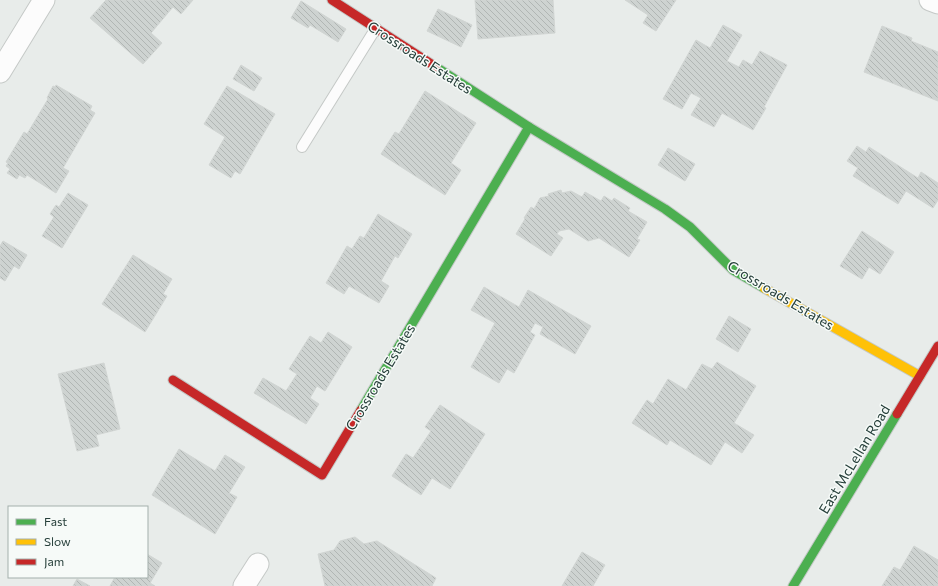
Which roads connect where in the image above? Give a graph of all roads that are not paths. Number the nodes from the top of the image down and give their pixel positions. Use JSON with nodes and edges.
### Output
{"nodes":[{"id":1,"x":44,"y":0,"type":"edge"},
{"id":2,"x":332,"y":0,"type":"edge"},
{"id":3,"x":930,"y":0,"type":"edge"},
{"id":4,"x":938,"y":3,"type":"edge"},
{"id":5,"x":376,"y":28,"type":"junction"},
{"id":6,"x":0,"y":72,"type":"edge"},
{"id":7,"x":529,"y":127,"type":"junction"},
{"id":8,"x":302,"y":147,"type":"dead end"},
{"id":9,"x":938,"y":346,"type":"edge"},
{"id":10,"x":934,"y":361,"type":"edge"},
{"id":11,"x":920,"y":376,"type":"junction"},
{"id":12,"x":173,"y":380,"type":"dead end"},
{"id":13,"x":258,"y":564,"type":"dead end"},
{"id":14,"x":244,"y":586,"type":"edge"},
{"id":15,"x":793,"y":586,"type":"edge"}],
"edges":[{"from":1,"to":6,"type":"street"},
{"from":2,"to":5,"type":"street","name":"Crossroads Estates"},
{"from":3,"to":4,"type":"street"},
{"from":5,"to":7,"type":"street","name":"Crossroads Estates"},
{"from":5,"to":8,"type":"lane"},
{"from":7,"to":11,"type":"street","name":"Crossroads Estates"},
{"from":7,"to":12,"type":"street","name":"Crossroads Estates"},
{"from":9,"to":10,"type":"street","name":"East McLellan Road"},
{"from":10,"to":11,"type":"street","name":"East McLellan Road"},
{"from":11,"to":15,"type":"street","name":"East McLellan Road"},
{"from":13,"to":14,"type":"street"}]}
